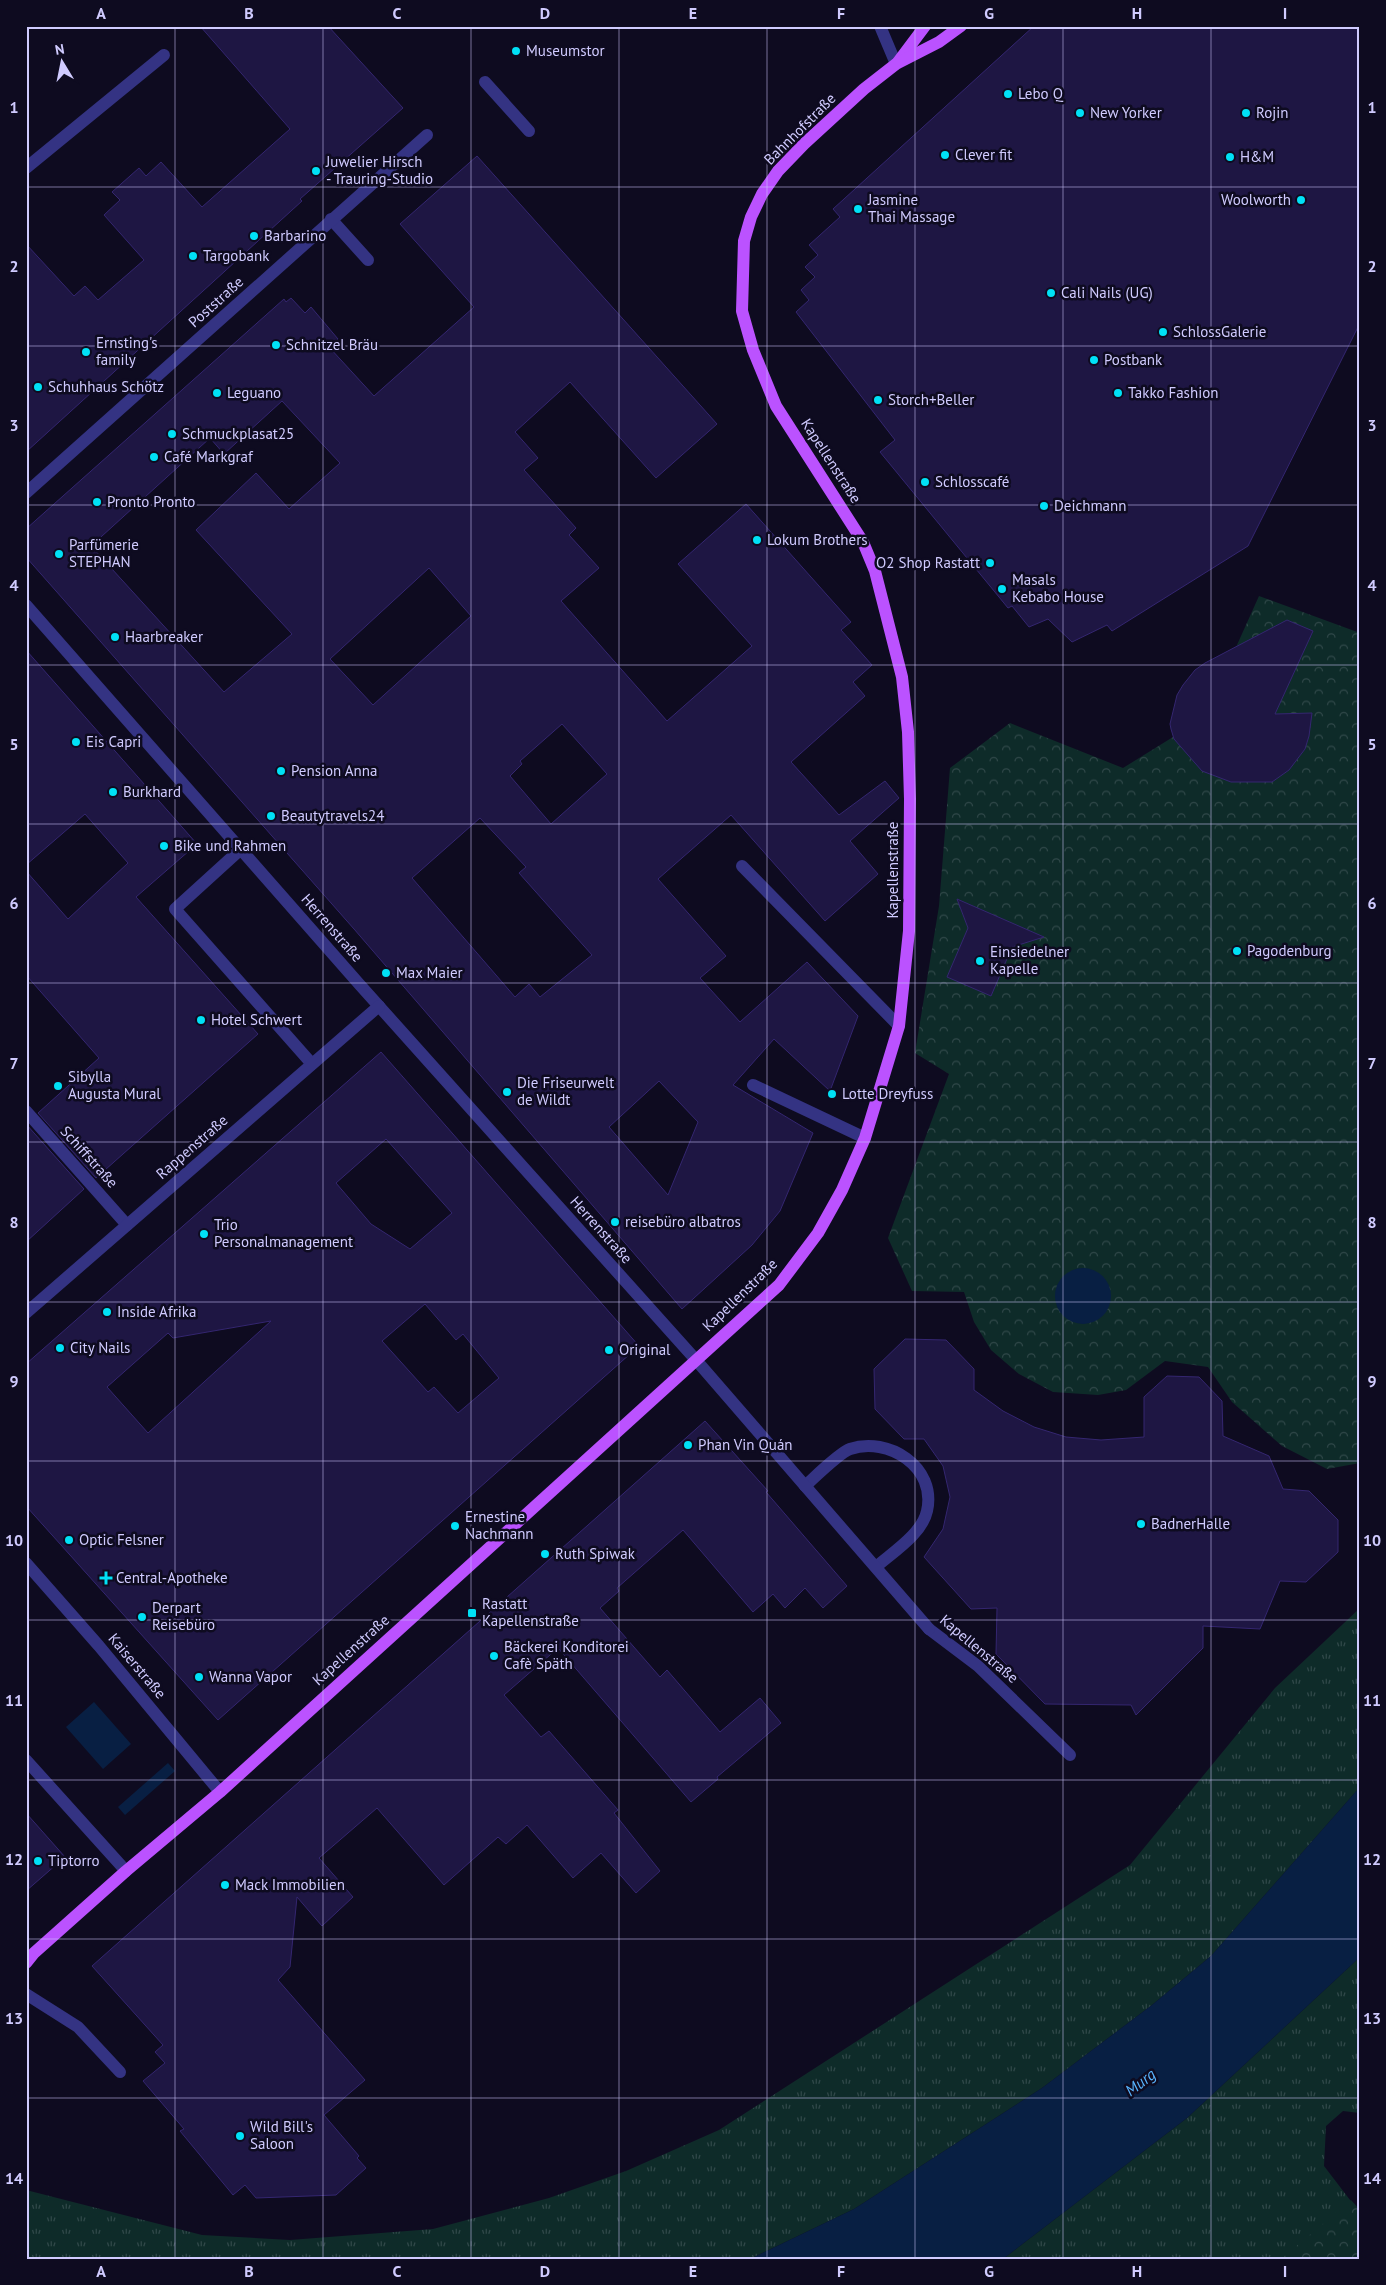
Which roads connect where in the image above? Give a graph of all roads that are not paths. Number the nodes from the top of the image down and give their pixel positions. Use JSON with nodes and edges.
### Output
{"nodes":[{"id":1,"x":880,"y":26,"type":"edge"},
{"id":2,"x":925,"y":26,"type":"edge"},
{"id":3,"x":961,"y":26,"type":"edge"},
{"id":4,"x":164,"y":55,"type":"dead end"},
{"id":5,"x":896,"y":64,"type":"junction"},
{"id":6,"x":485,"y":82,"type":"dead end"},
{"id":7,"x":529,"y":131,"type":"dead end"},
{"id":8,"x":427,"y":135,"type":"dead end"},
{"id":9,"x":26,"y":168,"type":"edge"},
{"id":10,"x":331,"y":219,"type":"junction"},
{"id":11,"x":368,"y":260,"type":"dead end"},
{"id":12,"x":753,"y":350,"type":"joint"},
{"id":13,"x":26,"y":493,"type":"edge"},
{"id":14,"x":26,"y":604,"type":"edge"},
{"id":15,"x":241,"y":849,"type":"junction"},
{"id":16,"x":742,"y":866,"type":"dead end"},
{"id":17,"x":379,"y":1006,"type":"junction"},
{"id":18,"x":899,"y":1026,"type":"junction"},
{"id":19,"x":312,"y":1064,"type":"junction"},
{"id":20,"x":753,"y":1085,"type":"dead end"},
{"id":21,"x":26,"y":1111,"type":"edge"},
{"id":22,"x":865,"y":1138,"type":"junction"},
{"id":23,"x":127,"y":1225,"type":"junction"},
{"id":24,"x":26,"y":1313,"type":"edge"},
{"id":25,"x":696,"y":1360,"type":"junction"},
{"id":26,"x":805,"y":1486,"type":"junction"},
{"id":27,"x":26,"y":1563,"type":"edge"},
{"id":28,"x":876,"y":1568,"type":"junction"},
{"id":29,"x":930,"y":1629,"type":"junction"},
{"id":30,"x":945,"y":1629,"type":"dead end"},
{"id":31,"x":1070,"y":1755,"type":"dead end"},
{"id":32,"x":26,"y":1760,"type":"edge"},
{"id":33,"x":220,"y":1792,"type":"junction"},
{"id":34,"x":126,"y":1871,"type":"junction"},
{"id":35,"x":26,"y":1963,"type":"edge"},
{"id":36,"x":26,"y":1994,"type":"edge"},
{"id":37,"x":120,"y":2072,"type":"dead end"}],
"edges":[{"from":1,"to":5,"type":"street"},
{"from":2,"to":5,"type":"main road","name":"Bahnhofstraße"},
{"from":3,"to":5,"type":"main road","name":"Bahnhofstraße"},
{"from":4,"to":9,"type":"street"},
{"from":5,"to":12,"type":"main road","name":"Bahnhofstraße"},
{"from":6,"to":7,"type":"street"},
{"from":8,"to":10,"type":"street","name":"Poststraße"},
{"from":10,"to":11,"type":"street"},
{"from":10,"to":13,"type":"street","name":"Poststraße"},
{"from":12,"to":18,"type":"main road","name":"Kapellenstraße"},
{"from":14,"to":15,"type":"street","name":"Herrenstraße"},
{"from":15,"to":17,"type":"street","name":"Herrenstraße"},
{"from":15,"to":19,"type":"street"},
{"from":16,"to":18,"type":"street"},
{"from":17,"to":19,"type":"street","name":"Rappenstraße"},
{"from":17,"to":25,"type":"street","name":"Herrenstraße"},
{"from":18,"to":22,"type":"main road","name":"Kapellenstraße"},
{"from":19,"to":23,"type":"street","name":"Rappenstraße"},
{"from":20,"to":22,"type":"street"},
{"from":21,"to":23,"type":"street","name":"Schiffstraße"},
{"from":22,"to":25,"type":"main road","name":"Kapellenstraße"},
{"from":23,"to":24,"type":"street","name":"Rappenstraße"},
{"from":25,"to":26,"type":"street","name":"Kapellenstraße"},
{"from":25,"to":33,"type":"main road","name":"Kapellenstraße"},
{"from":26,"to":28,"type":"street","name":"Kapellenstraße"},
{"from":26,"to":28,"type":"street"},
{"from":27,"to":33,"type":"street","name":"Kaiserstraße"},
{"from":28,"to":29,"type":"street","name":"Kapellenstraße"},
{"from":29,"to":30,"type":"street"},
{"from":29,"to":31,"type":"street","name":"Kapellenstraße"},
{"from":32,"to":34,"type":"street"},
{"from":33,"to":34,"type":"main road","name":"Kapellenstraße"},
{"from":34,"to":35,"type":"main road","name":"Kapellenstraße"},
{"from":36,"to":37,"type":"street"}]}
